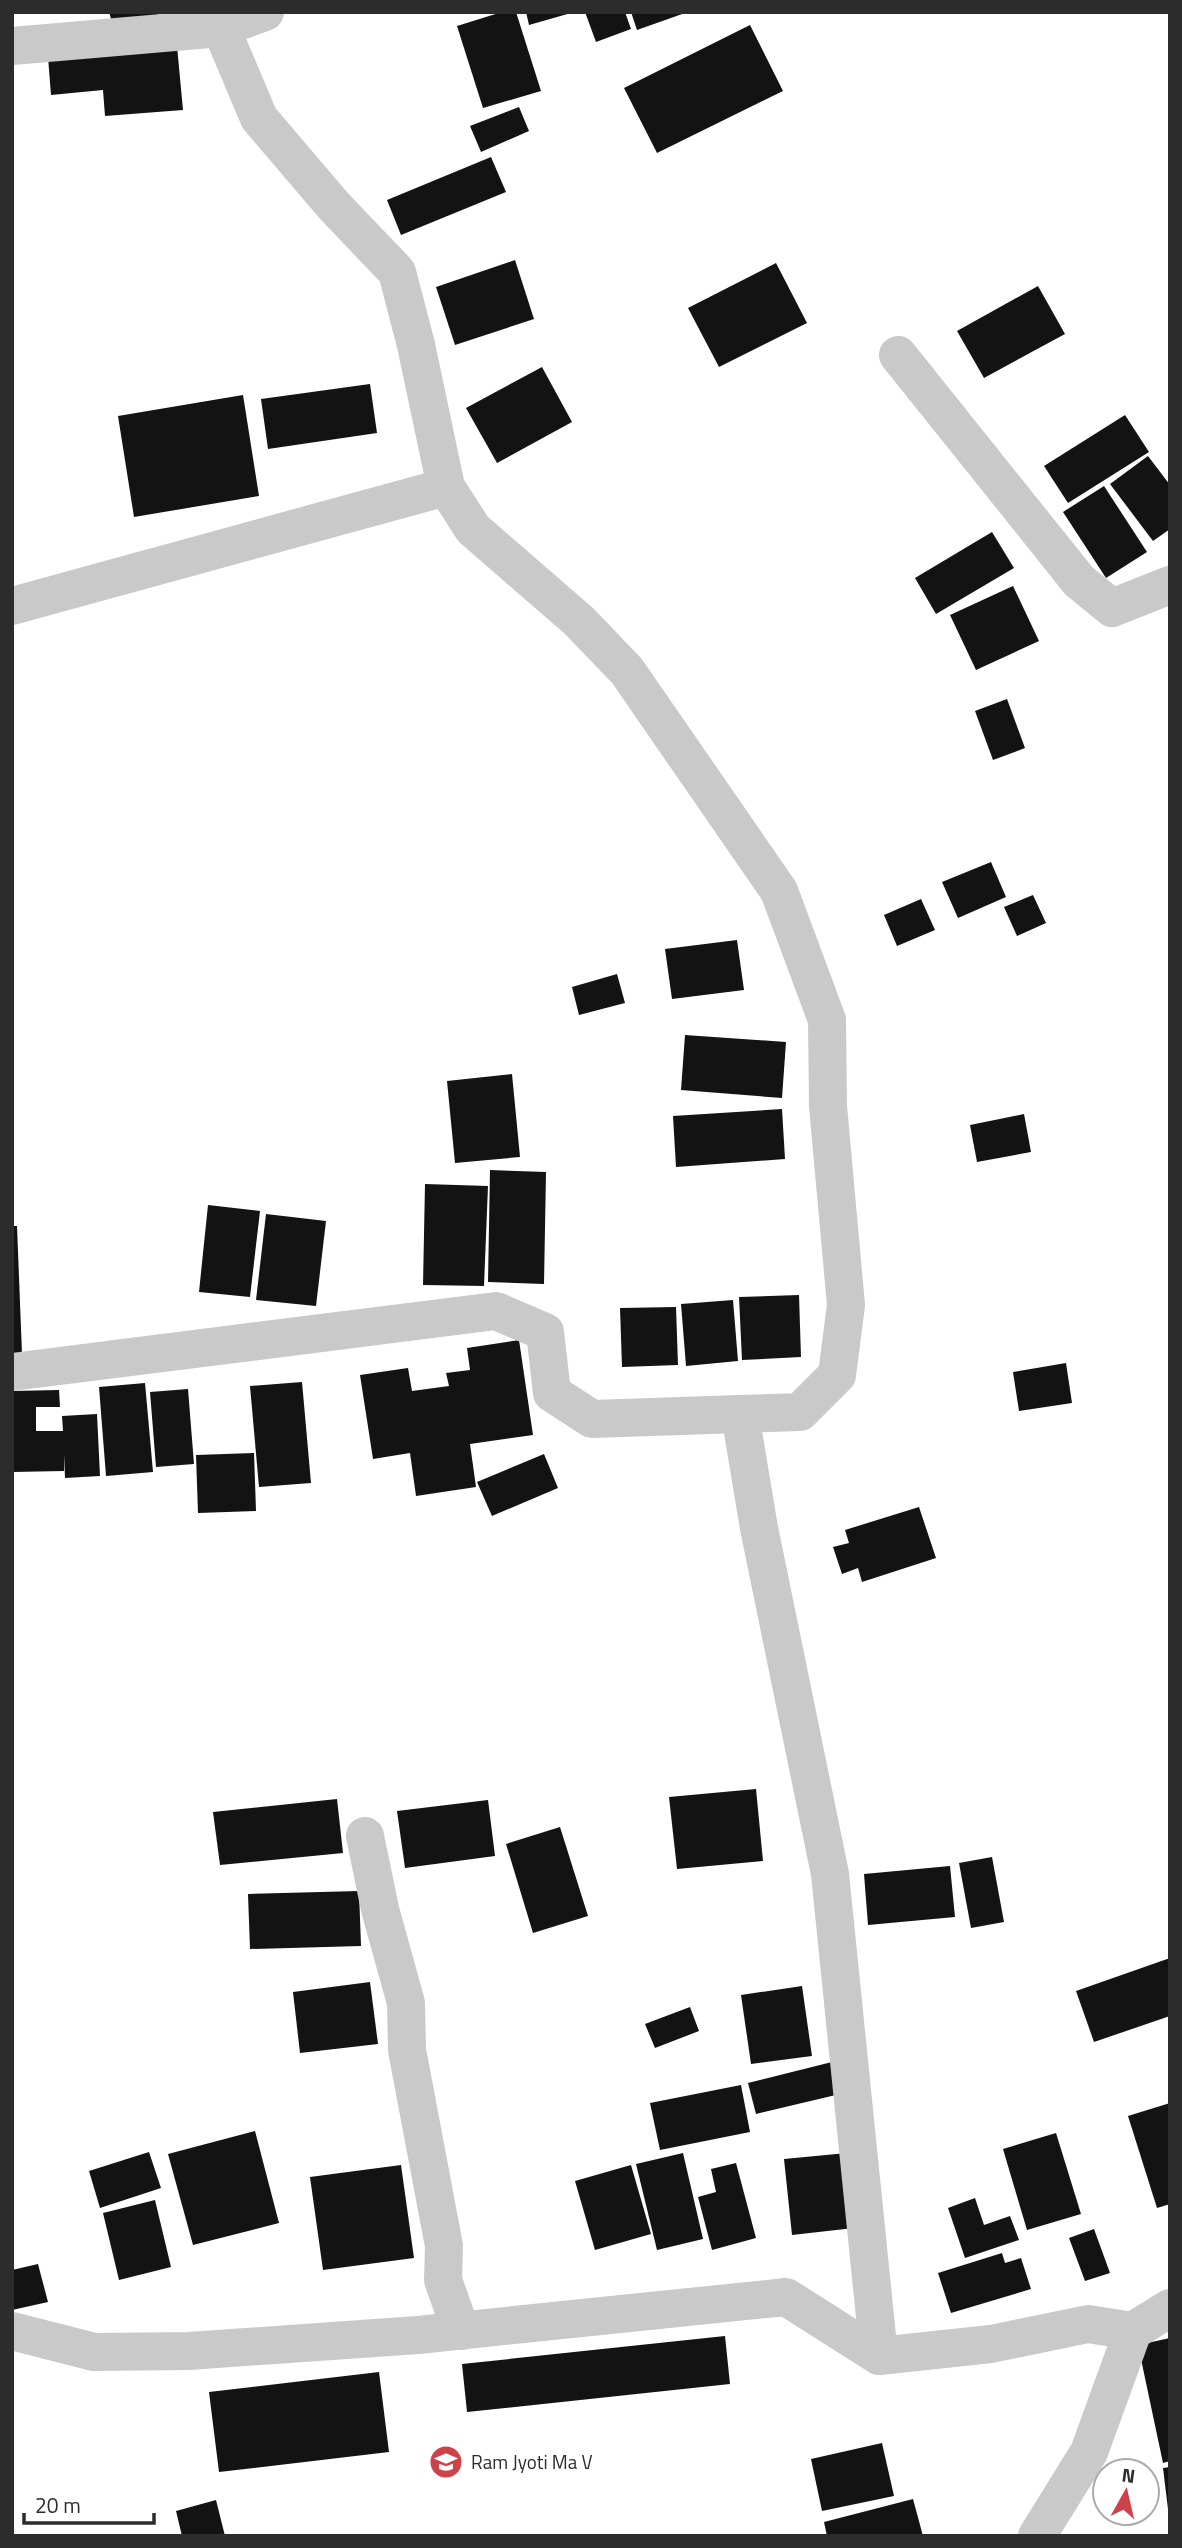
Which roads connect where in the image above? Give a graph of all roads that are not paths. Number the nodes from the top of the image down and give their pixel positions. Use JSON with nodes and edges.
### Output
{"nodes":[{"id":1,"x":265,"y":12,"type":"edge"},
{"id":2,"x":220,"y":27,"type":"junction"},
{"id":3,"x":12,"y":46,"type":"edge"},
{"id":4,"x":898,"y":355,"type":"dead end"},
{"id":5,"x":446,"y":487,"type":"junction"},
{"id":6,"x":1170,"y":585,"type":"edge"},
{"id":7,"x":12,"y":606,"type":"edge"},
{"id":8,"x":12,"y":1372,"type":"edge"},
{"id":9,"x":740,"y":1414,"type":"junction"},
{"id":10,"x":365,"y":1836,"type":"dead end"},
{"id":11,"x":1170,"y":2308,"type":"edge"},
{"id":12,"x":461,"y":2330,"type":"junction"},
{"id":13,"x":12,"y":2331,"type":"edge"},
{"id":14,"x":1133,"y":2331,"type":"junction"},
{"id":15,"x":879,"y":2356,"type":"junction"},
{"id":16,"x":1037,"y":2536,"type":"edge"}],
"edges":[{"from":1,"to":2,"type":"street"},
{"from":2,"to":3,"type":"street"},
{"from":2,"to":5,"type":"street"},
{"from":4,"to":6,"type":"street"},
{"from":5,"to":7,"type":"street"},
{"from":5,"to":9,"type":"street"},
{"from":8,"to":9,"type":"street"},
{"from":9,"to":15,"type":"street"},
{"from":10,"to":12,"type":"street"},
{"from":11,"to":14,"type":"street"},
{"from":12,"to":13,"type":"street"},
{"from":12,"to":15,"type":"street"},
{"from":14,"to":15,"type":"street"},
{"from":14,"to":16,"type":"street"}]}
